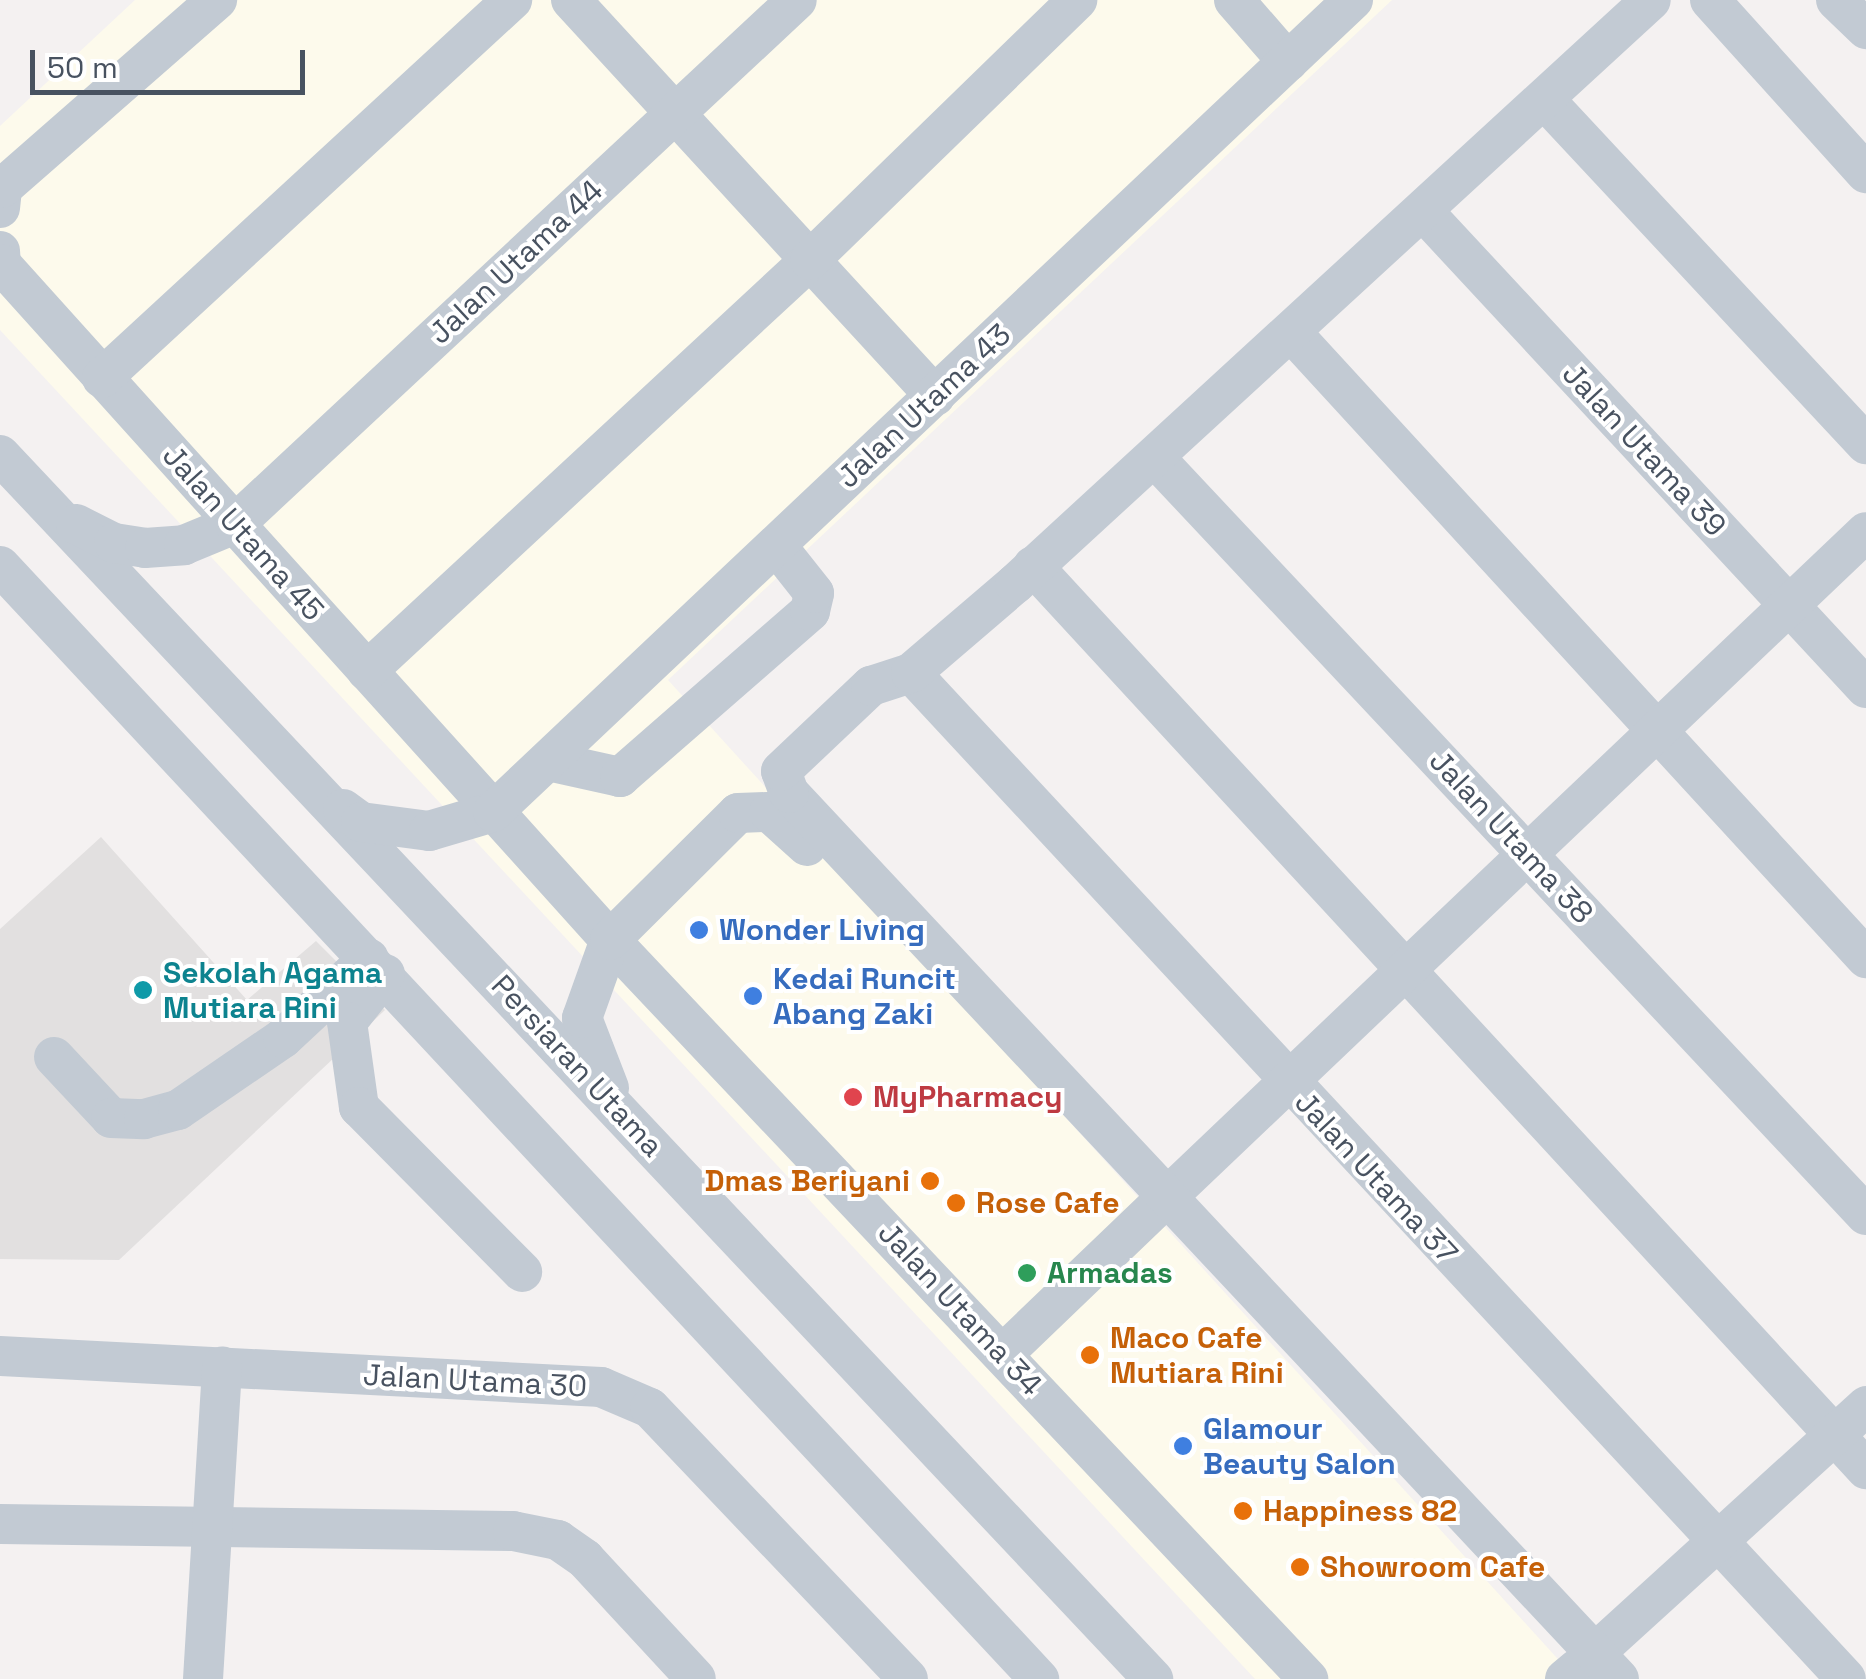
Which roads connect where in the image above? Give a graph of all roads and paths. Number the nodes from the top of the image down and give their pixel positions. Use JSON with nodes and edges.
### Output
{"nodes":[{"id":1,"x":217,"y":0,"type":"edge"},
{"id":2,"x":512,"y":0,"type":"edge"},
{"id":3,"x":571,"y":0,"type":"edge"},
{"id":4,"x":797,"y":0,"type":"edge"},
{"id":5,"x":1077,"y":0,"type":"edge"},
{"id":6,"x":1234,"y":0,"type":"edge"},
{"id":7,"x":1353,"y":0,"type":"edge"},
{"id":8,"x":1651,"y":0,"type":"edge"},
{"id":9,"x":1710,"y":0,"type":"edge"},
{"id":10,"x":1836,"y":0,"type":"edge"},
{"id":11,"x":1866,"y":29,"type":"edge"},
{"id":12,"x":1288,"y":62,"type":"junction"},
{"id":13,"x":1544,"y":99,"type":"junction"},
{"id":14,"x":675,"y":114,"type":"junction"},
{"id":15,"x":1866,"y":174,"type":"edge"},
{"id":16,"x":0,"y":208,"type":"edge"},
{"id":17,"x":1423,"y":211,"type":"junction"},
{"id":18,"x":0,"y":251,"type":"edge"},
{"id":19,"x":810,"y":260,"type":"junction"},
{"id":20,"x":1292,"y":332,"type":"junction"},
{"id":21,"x":102,"y":378,"type":"junction"},
{"id":22,"x":934,"y":396,"type":"junction"},
{"id":23,"x":1866,"y":444,"type":"edge"},
{"id":24,"x":0,"y":455,"type":"edge"},
{"id":25,"x":1156,"y":458,"type":"junction"},
{"id":26,"x":48,"y":505,"type":"junction"},
{"id":27,"x":234,"y":524,"type":"junction"},
{"id":28,"x":1866,"y":532,"type":"edge"},
{"id":29,"x":776,"y":545,"type":"junction"},
{"id":30,"x":0,"y":566,"type":"edge"},
{"id":31,"x":1033,"y":566,"type":"junction"},
{"id":32,"x":1786,"y":602,"type":"junction"},
{"id":33,"x":366,"y":671,"type":"junction"},
{"id":34,"x":911,"y":673,"type":"junction"},
{"id":35,"x":1866,"y":688,"type":"edge"},
{"id":36,"x":1656,"y":729,"type":"junction"},
{"id":37,"x":548,"y":761,"type":"junction"},
{"id":38,"x":317,"y":791,"type":"junction"},
{"id":39,"x":493,"y":812,"type":"junction"},
{"id":40,"x":1526,"y":853,"type":"junction"},
{"id":41,"x":610,"y":940,"type":"junction"},
{"id":42,"x":1866,"y":958,"type":"edge"},
{"id":43,"x":377,"y":966,"type":"junction"},
{"id":44,"x":1406,"y":969,"type":"junction"},
{"id":45,"x":54,"y":1057,"type":"dead end"},
{"id":46,"x":1287,"y":1082,"type":"junction"},
{"id":47,"x":619,"y":1110,"type":"junction"},
{"id":48,"x":1160,"y":1204,"type":"junction"},
{"id":49,"x":1866,"y":1215,"type":"edge"},
{"id":50,"x":522,"y":1272,"type":"dead end"},
{"id":51,"x":1003,"y":1354,"type":"junction"},
{"id":52,"x":0,"y":1356,"type":"edge"},
{"id":53,"x":222,"y":1368,"type":"junction"},
{"id":54,"x":1866,"y":1406,"type":"edge"},
{"id":55,"x":1834,"y":1436,"type":"junction"},
{"id":56,"x":1866,"y":1470,"type":"edge"},
{"id":57,"x":0,"y":1524,"type":"edge"},
{"id":58,"x":210,"y":1526,"type":"junction"},
{"id":59,"x":1718,"y":1542,"type":"junction"},
{"id":60,"x":1589,"y":1672,"type":"edge"},
{"id":61,"x":203,"y":1679,"type":"edge"},
{"id":62,"x":696,"y":1679,"type":"edge"},
{"id":63,"x":908,"y":1679,"type":"edge"},
{"id":64,"x":1039,"y":1679,"type":"edge"},
{"id":65,"x":1152,"y":1679,"type":"edge"},
{"id":66,"x":1308,"y":1679,"type":"edge"},
{"id":67,"x":1846,"y":1679,"type":"edge"}],
"edges":[{"from":1,"to":16,"type":"street"},
{"from":2,"to":21,"type":"street"},
{"from":3,"to":14,"type":"street"},
{"from":4,"to":14,"type":"street","name":"Jalan Utama 44"},
{"from":5,"to":19,"type":"street"},
{"from":6,"to":12,"type":"street"},
{"from":7,"to":12,"type":"street","name":"Jalan Utama 43"},
{"from":8,"to":13,"type":"street"},
{"from":9,"to":15,"type":"street"},
{"from":10,"to":11,"type":"street"},
{"from":12,"to":22,"type":"street","name":"Jalan Utama 43"},
{"from":13,"to":17,"type":"street"},
{"from":13,"to":23,"type":"street"},
{"from":14,"to":19,"type":"street"},
{"from":14,"to":27,"type":"street","name":"Jalan Utama 44"},
{"from":17,"to":20,"type":"street"},
{"from":17,"to":32,"type":"street","name":"Jalan Utama 39"},
{"from":18,"to":21,"type":"street","name":"Jalan Utama 45"},
{"from":19,"to":22,"type":"street"},
{"from":19,"to":33,"type":"street"},
{"from":20,"to":25,"type":"street"},
{"from":20,"to":36,"type":"street"},
{"from":21,"to":27,"type":"street","name":"Jalan Utama 45"},
{"from":22,"to":29,"type":"street","name":"Jalan Utama 43"},
{"from":24,"to":26,"type":"street","name":"Persiaran Utama"},
{"from":25,"to":31,"type":"street"},
{"from":25,"to":40,"type":"street","name":"Jalan Utama 38"},
{"from":26,"to":27,"type":"street"},
{"from":26,"to":38,"type":"street","name":"Persiaran Utama"},
{"from":27,"to":33,"type":"street","name":"Jalan Utama 45"},
{"from":28,"to":32,"type":"street"},
{"from":29,"to":37,"type":"street","name":"Jalan Utama 43"},
{"from":29,"to":37,"type":"street"},
{"from":30,"to":43,"type":"street"},
{"from":31,"to":34,"type":"street"},
{"from":31,"to":44,"type":"street"},
{"from":32,"to":35,"type":"street","name":"Jalan Utama 39"},
{"from":32,"to":36,"type":"street"},
{"from":33,"to":39,"type":"street","name":"Jalan Utama 45"},
{"from":34,"to":46,"type":"street","name":"Jalan Utama 37"},
{"from":34,"to":48,"type":"street"},
{"from":36,"to":40,"type":"street"},
{"from":36,"to":42,"type":"street"},
{"from":37,"to":39,"type":"street","name":"Jalan Utama 43"},
{"from":38,"to":39,"type":"street"},
{"from":38,"to":47,"type":"street","name":"Persiaran Utama"},
{"from":39,"to":41,"type":"street","name":"Jalan Utama 34"},
{"from":40,"to":44,"type":"street"},
{"from":40,"to":49,"type":"street","name":"Jalan Utama 38"},
{"from":41,"to":47,"type":"street"},
{"from":41,"to":48,"type":"street"},
{"from":41,"to":51,"type":"street","name":"Jalan Utama 34"},
{"from":43,"to":45,"type":"street"},
{"from":43,"to":50,"type":"street"},
{"from":43,"to":64,"type":"street"},
{"from":44,"to":46,"type":"street"},
{"from":44,"to":55,"type":"street"},
{"from":46,"to":48,"type":"street"},
{"from":46,"to":59,"type":"street","name":"Jalan Utama 37"},
{"from":47,"to":65,"type":"street","name":"Persiaran Utama"},
{"from":48,"to":51,"type":"street"},
{"from":48,"to":60,"type":"street"},
{"from":51,"to":66,"type":"street","name":"Jalan Utama 34"},
{"from":52,"to":53,"type":"street","name":"Jalan Utama 30"},
{"from":53,"to":58,"type":"street"},
{"from":53,"to":63,"type":"street","name":"Jalan Utama 30"},
{"from":54,"to":55,"type":"street"},
{"from":55,"to":56,"type":"street"},
{"from":55,"to":59,"type":"street"},
{"from":57,"to":58,"type":"street"},
{"from":58,"to":61,"type":"street"},
{"from":58,"to":62,"type":"street"},
{"from":59,"to":60,"type":"street"},
{"from":59,"to":67,"type":"street","name":"Jalan Utama 37"}]}
